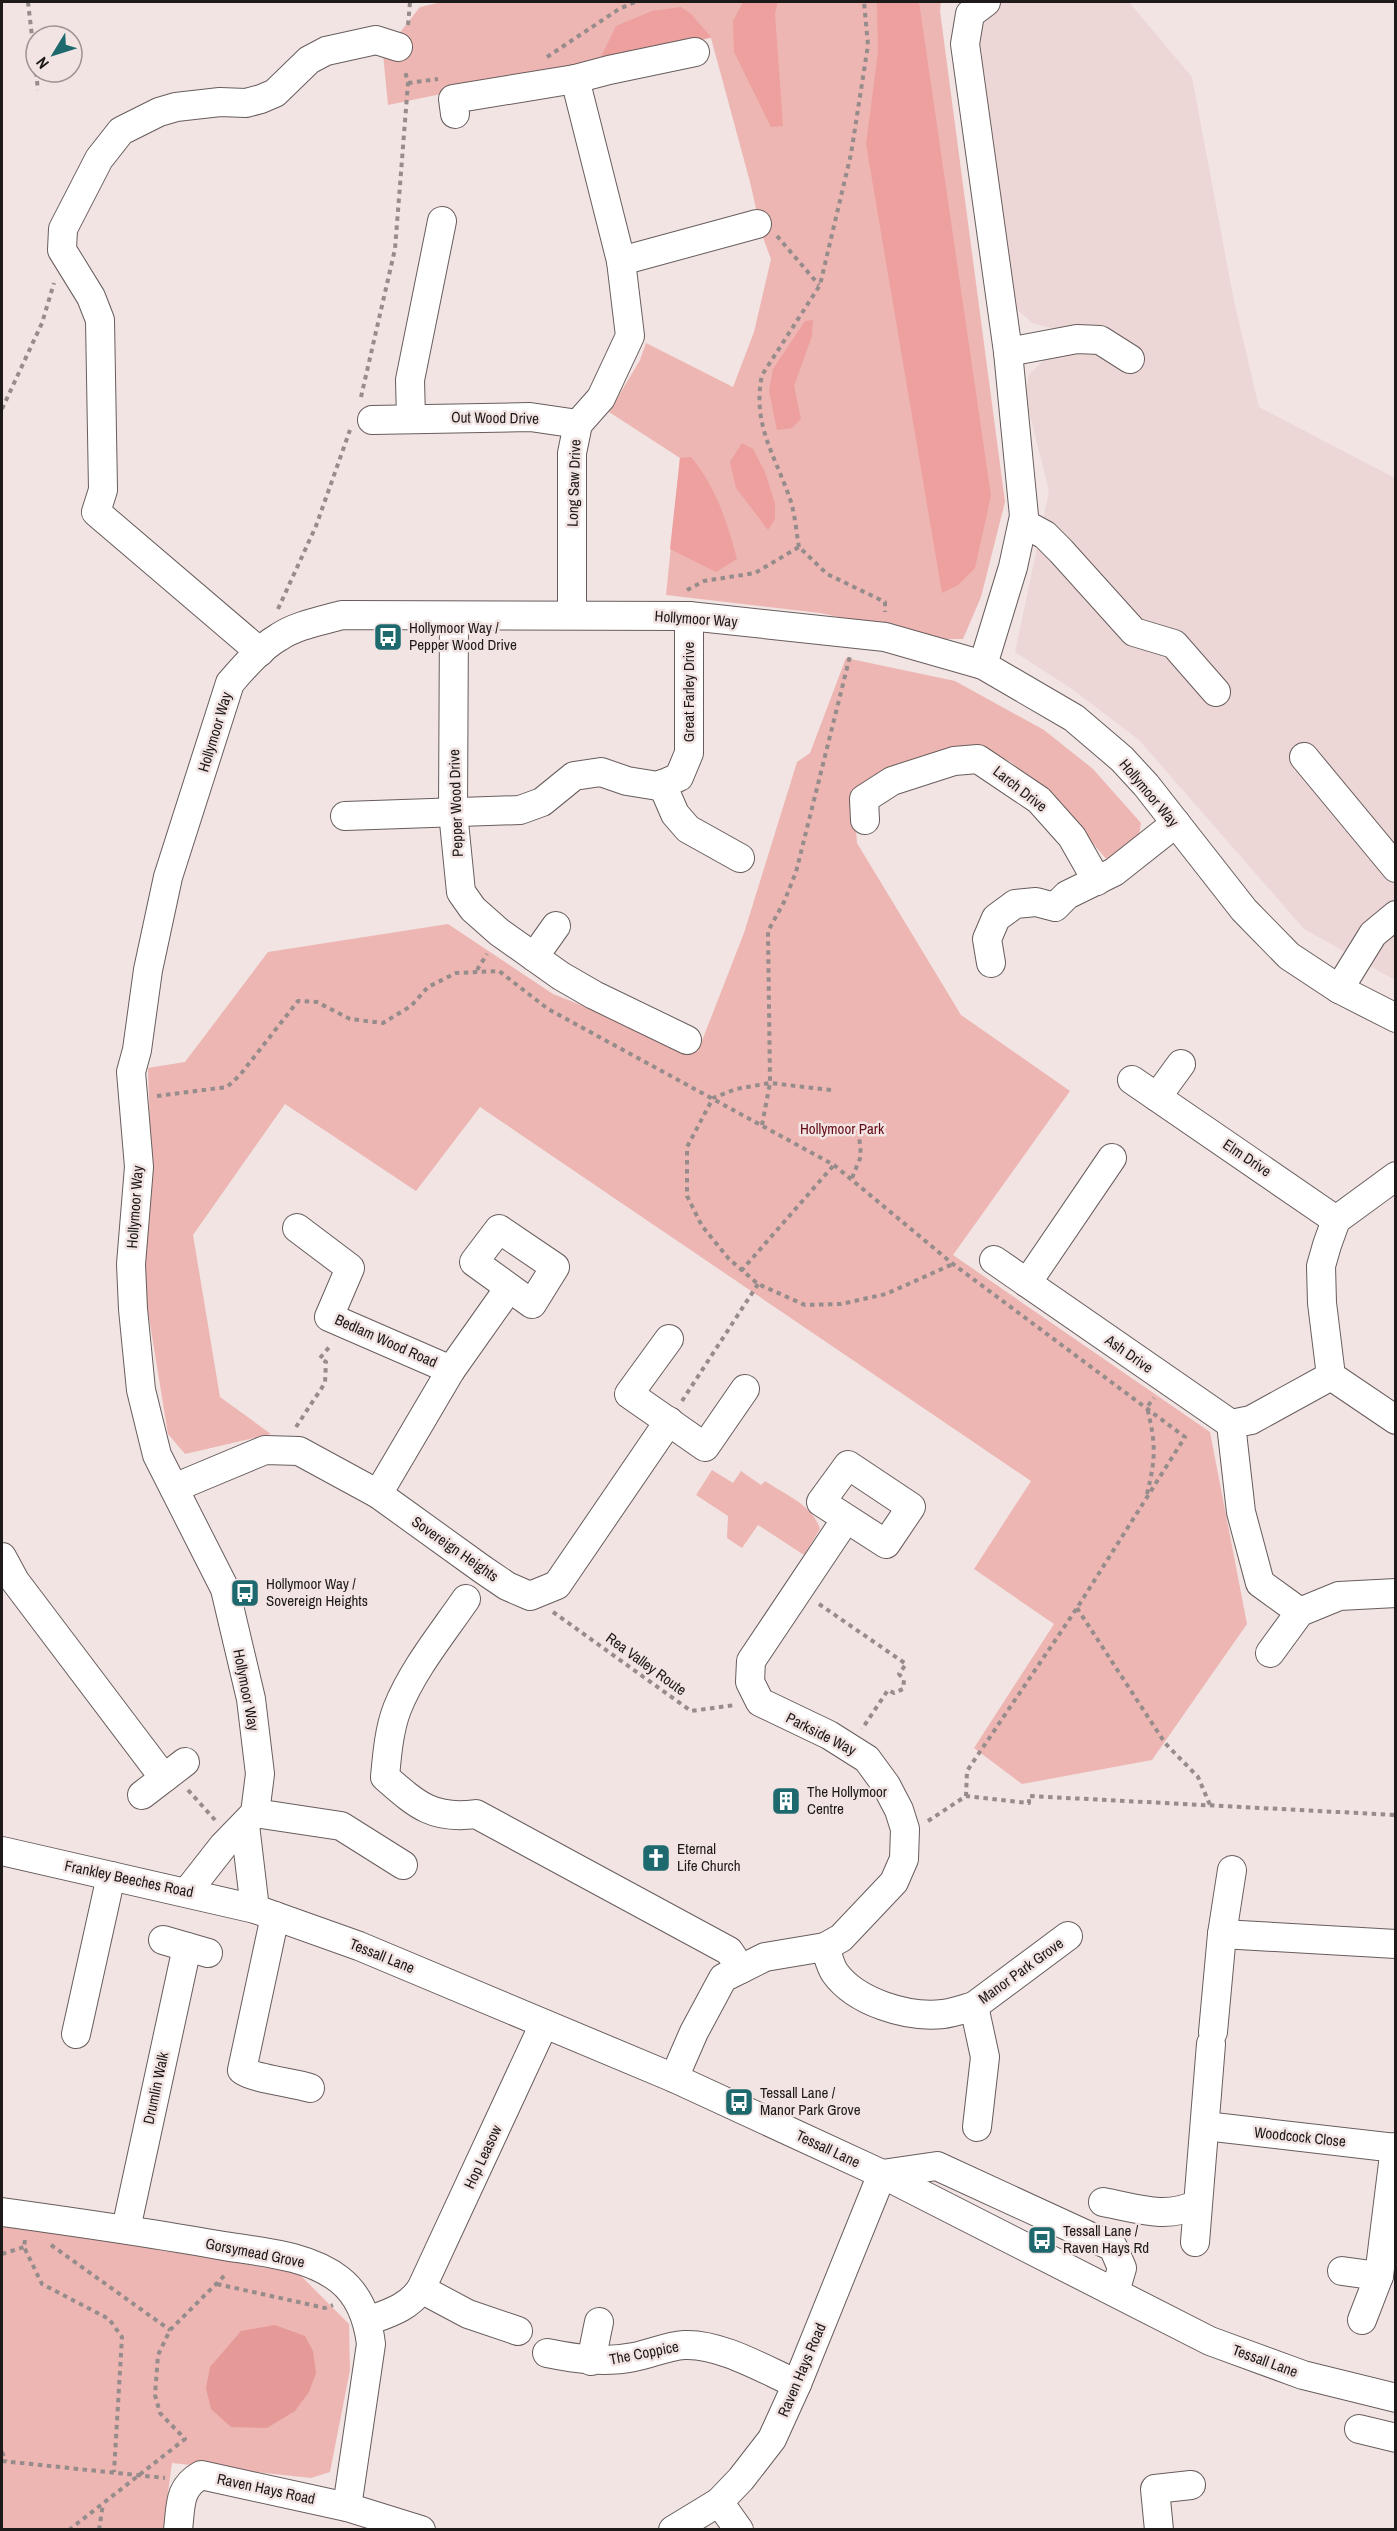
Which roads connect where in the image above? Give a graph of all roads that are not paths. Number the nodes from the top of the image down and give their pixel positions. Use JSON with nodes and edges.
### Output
{"nodes":[{"id":1,"x":959,"y":2,"type":"edge"},
{"id":2,"x":986,"y":2,"type":"edge"},
{"id":3,"x":964,"y":44,"type":"junction"},
{"id":4,"x":398,"y":47,"type":"road end"},
{"id":5,"x":695,"y":52,"type":"dead end"},
{"id":6,"x":575,"y":80,"type":"junction"},
{"id":7,"x":455,"y":114,"type":"dead end"},
{"id":8,"x":442,"y":220,"type":"dead end"},
{"id":9,"x":757,"y":224,"type":"road end"},
{"id":10,"x":621,"y":261,"type":"junction"},
{"id":11,"x":1008,"y":352,"type":"junction"},
{"id":12,"x":1130,"y":359,"type":"dead end"},
{"id":13,"x":361,"y":414,"type":"road end"},
{"id":14,"x":411,"y":418,"type":"junction"},
{"id":15,"x":578,"y":424,"type":"junction"},
{"id":16,"x":1023,"y":523,"type":"junction"},
{"id":17,"x":572,"y":614,"type":"junction"},
{"id":18,"x":454,"y":616,"type":"junction"},
{"id":19,"x":686,"y":616,"type":"junction"},
{"id":20,"x":261,"y":652,"type":"junction"},
{"id":21,"x":983,"y":665,"type":"junction"},
{"id":22,"x":1216,"y":692,"type":"dead end"},
{"id":23,"x":1304,"y":757,"type":"dead end"},
{"id":24,"x":662,"y":784,"type":"junction"},
{"id":25,"x":453,"y":812,"type":"junction"},
{"id":26,"x":345,"y":816,"type":"dead end"},
{"id":27,"x":865,"y":820,"type":"dead end"},
{"id":28,"x":1176,"y":823,"type":"junction"},
{"id":29,"x":740,"y":858,"type":"dead end"},
{"id":30,"x":1395,"y":868,"type":"edge"},
{"id":31,"x":1098,"y":881,"type":"junction"},
{"id":32,"x":1395,"y":915,"type":"edge"},
{"id":33,"x":556,"y":926,"type":"dead end"},
{"id":34,"x":534,"y":957,"type":"junction"},
{"id":35,"x":991,"y":963,"type":"dead end"},
{"id":36,"x":1339,"y":990,"type":"junction"},
{"id":37,"x":1395,"y":1018,"type":"edge"},
{"id":38,"x":687,"y":1040,"type":"dead end"},
{"id":39,"x":1181,"y":1064,"type":"dead end"},
{"id":40,"x":1132,"y":1080,"type":"dead end"},
{"id":41,"x":1157,"y":1097,"type":"junction"},
{"id":42,"x":1112,"y":1158,"type":"dead end"},
{"id":43,"x":1395,"y":1176,"type":"edge"},
{"id":44,"x":1336,"y":1220,"type":"junction"},
{"id":45,"x":297,"y":1228,"type":"dead end"},
{"id":46,"x":994,"y":1260,"type":"dead end"},
{"id":47,"x":1027,"y":1283,"type":"junction"},
{"id":48,"x":511,"y":1289,"type":"dead end"},
{"id":49,"x":669,"y":1339,"type":"dead end"},
{"id":50,"x":451,"y":1370,"type":"junction"},
{"id":51,"x":1331,"y":1376,"type":"junction"},
{"id":52,"x":745,"y":1389,"type":"dead end"},
{"id":53,"x":676,"y":1411,"type":"junction"},
{"id":54,"x":1395,"y":1420,"type":"edge"},
{"id":55,"x":1231,"y":1424,"type":"junction"},
{"id":56,"x":174,"y":1488,"type":"junction"},
{"id":57,"x":378,"y":1494,"type":"junction"},
{"id":58,"x":846,"y":1519,"type":"junction"},
{"id":59,"x":2,"y":1557,"type":"edge"},
{"id":60,"x":1395,"y":1593,"type":"edge"},
{"id":61,"x":466,"y":1599,"type":"dead end"},
{"id":62,"x":1300,"y":1612,"type":"junction"},
{"id":63,"x":1270,"y":1653,"type":"dead end"},
{"id":64,"x":142,"y":1796,"type":"dead end"},
{"id":65,"x":250,"y":1819,"type":"junction"},
{"id":66,"x":2,"y":1851,"type":"edge"},
{"id":67,"x":403,"y":1865,"type":"dead end"},
{"id":68,"x":1232,"y":1870,"type":"dead end"},
{"id":69,"x":111,"y":1876,"type":"junction"},
{"id":70,"x":187,"y":1892,"type":"junction"},
{"id":71,"x":265,"y":1912,"type":"junction"},
{"id":72,"x":1222,"y":1934,"type":"junction"},
{"id":73,"x":1068,"y":1936,"type":"dead end"},
{"id":74,"x":1395,"y":1944,"type":"edge"},
{"id":75,"x":186,"y":1947,"type":"dead end"},
{"id":76,"x":825,"y":1947,"type":"junction"},
{"id":77,"x":741,"y":1970,"type":"junction"},
{"id":78,"x":974,"y":2006,"type":"junction"},
{"id":79,"x":544,"y":2024,"type":"junction"},
{"id":80,"x":76,"y":2034,"type":"dead end"},
{"id":81,"x":674,"y":2078,"type":"junction"},
{"id":82,"x":310,"y":2088,"type":"dead end"},
{"id":83,"x":1205,"y":2126,"type":"junction"},
{"id":84,"x":977,"y":2127,"type":"dead end"},
{"id":85,"x":1395,"y":2148,"type":"edge"},
{"id":86,"x":882,"y":2174,"type":"junction"},
{"id":87,"x":1103,"y":2202,"type":"dead end"},
{"id":88,"x":1197,"y":2204,"type":"junction"},
{"id":89,"x":19,"y":2220,"type":"edge"},
{"id":90,"x":126,"y":2229,"type":"junction"},
{"id":91,"x":1195,"y":2242,"type":"dead end"},
{"id":92,"x":1342,"y":2271,"type":"dead end"},
{"id":93,"x":1379,"y":2276,"type":"junction"},
{"id":94,"x":421,"y":2289,"type":"junction"},
{"id":95,"x":1114,"y":2292,"type":"junction"},
{"id":96,"x":362,"y":2310,"type":"junction"},
{"id":97,"x":1362,"y":2320,"type":"dead end"},
{"id":98,"x":599,"y":2322,"type":"dead end"},
{"id":99,"x":518,"y":2331,"type":"dead end"},
{"id":100,"x":547,"y":2353,"type":"dead end"},
{"id":101,"x":591,"y":2361,"type":"junction"},
{"id":102,"x":797,"y":2384,"type":"junction"},
{"id":103,"x":1395,"y":2398,"type":"edge"},
{"id":104,"x":1359,"y":2429,"type":"dead end"},
{"id":105,"x":1395,"y":2438,"type":"edge"},
{"id":106,"x":1191,"y":2485,"type":"dead end"},
{"id":107,"x":719,"y":2502,"type":"junction"},
{"id":108,"x":347,"y":2507,"type":"junction"},
{"id":109,"x":178,"y":2529,"type":"edge"},
{"id":110,"x":421,"y":2529,"type":"edge"},
{"id":111,"x":673,"y":2529,"type":"edge"},
{"id":112,"x":739,"y":2529,"type":"edge"},
{"id":113,"x":1160,"y":2529,"type":"edge"}],
"edges":[{"from":1,"to":3,"type":"street"},
{"from":2,"to":3,"type":"street"},
{"from":3,"to":11,"type":"street"},
{"from":4,"to":20,"type":"street"},
{"from":5,"to":6,"type":"street"},
{"from":6,"to":7,"type":"street"},
{"from":6,"to":10,"type":"street","name":"Long Saw Drive"},
{"from":8,"to":14,"type":"street"},
{"from":9,"to":10,"type":"street"},
{"from":10,"to":15,"type":"street","name":"Long Saw Drive"},
{"from":11,"to":12,"type":"street"},
{"from":11,"to":16,"type":"street"},
{"from":13,"to":14,"type":"street","name":"Out Wood Drive"},
{"from":14,"to":15,"type":"street","name":"Out Wood Drive"},
{"from":15,"to":17,"type":"street","name":"Long Saw Drive"},
{"from":16,"to":21,"type":"street"},
{"from":16,"to":22,"type":"street"},
{"from":17,"to":18,"type":"street","name":"Hollymoor Way"},
{"from":17,"to":19,"type":"street","name":"Hollymoor Way"},
{"from":18,"to":20,"type":"street","name":"Hollymoor Way"},
{"from":18,"to":25,"type":"street","name":"Pepper Wood Drive"},
{"from":19,"to":21,"type":"street","name":"Hollymoor Way"},
{"from":19,"to":24,"type":"street","name":"Great Farley Drive"},
{"from":20,"to":56,"type":"street","name":"Hollymoor Way"},
{"from":21,"to":28,"type":"street","name":"Hollymoor Way"},
{"from":23,"to":30,"type":"street"},
{"from":24,"to":25,"type":"street"},
{"from":24,"to":29,"type":"street"},
{"from":25,"to":26,"type":"street"},
{"from":25,"to":34,"type":"street","name":"Pepper Wood Drive"},
{"from":27,"to":31,"type":"street","name":"Larch Drive"},
{"from":28,"to":31,"type":"street"},
{"from":28,"to":36,"type":"street","name":"Hollymoor Way"},
{"from":31,"to":35,"type":"street"},
{"from":32,"to":36,"type":"street"},
{"from":33,"to":34,"type":"street"},
{"from":34,"to":38,"type":"street","name":"Pepper Wood Drive"},
{"from":36,"to":37,"type":"street","name":"Hollymoor Way"},
{"from":39,"to":41,"type":"street"},
{"from":40,"to":41,"type":"street","name":"Elm Drive"},
{"from":41,"to":44,"type":"street","name":"Elm Drive"},
{"from":42,"to":47,"type":"street"},
{"from":43,"to":44,"type":"street"},
{"from":44,"to":51,"type":"street"},
{"from":45,"to":50,"type":"street","name":"Bedlam Wood Road"},
{"from":46,"to":47,"type":"street","name":"Ash Drive"},
{"from":47,"to":55,"type":"street","name":"Ash Drive"},
{"from":48,"to":50,"type":"street","name":"Bedlam Wood Road"},
{"from":49,"to":53,"type":"street"},
{"from":50,"to":57,"type":"street","name":"Bedlam Wood Road"},
{"from":51,"to":54,"type":"street"},
{"from":51,"to":55,"type":"street"},
{"from":52,"to":53,"type":"street"},
{"from":53,"to":57,"type":"street","name":"Sovereign Heights"},
{"from":55,"to":62,"type":"street"},
{"from":56,"to":57,"type":"street","name":"Sovereign Heights"},
{"from":56,"to":65,"type":"street","name":"Hollymoor Way"},
{"from":58,"to":58,"type":"street"},
{"from":58,"to":76,"type":"street","name":"Parkside Way"},
{"from":59,"to":64,"type":"street"},
{"from":60,"to":62,"type":"street"},
{"from":61,"to":77,"type":"street"},
{"from":62,"to":63,"type":"street"},
{"from":65,"to":67,"type":"street"},
{"from":65,"to":70,"type":"street"},
{"from":65,"to":71,"type":"street","name":"Hollymoor Way"},
{"from":66,"to":69,"type":"street","name":"Frankley Beeches Road"},
{"from":68,"to":72,"type":"street"},
{"from":69,"to":70,"type":"street","name":"Frankley Beeches Road"},
{"from":69,"to":80,"type":"street"},
{"from":70,"to":71,"type":"street","name":"Frankley Beeches Road"},
{"from":71,"to":79,"type":"street","name":"Tessall Lane"},
{"from":71,"to":82,"type":"street","name":"Hollymoor Way"},
{"from":72,"to":74,"type":"street"},
{"from":72,"to":83,"type":"street"},
{"from":73,"to":78,"type":"street","name":"Manor Park Grove"},
{"from":75,"to":90,"type":"street","name":"Drumlin Walk"},
{"from":76,"to":77,"type":"street"},
{"from":76,"to":78,"type":"street","name":"Manor Park Grove"},
{"from":77,"to":81,"type":"street"},
{"from":78,"to":84,"type":"street","name":"Manor Park Grove"},
{"from":79,"to":81,"type":"street","name":"Tessall Lane"},
{"from":79,"to":94,"type":"street","name":"Hop Leasow"},
{"from":81,"to":86,"type":"street","name":"Tessall Lane"},
{"from":83,"to":85,"type":"street","name":"Woodcock Close"},
{"from":83,"to":88,"type":"street"},
{"from":85,"to":93,"type":"street","name":"Woodcock Close"},
{"from":86,"to":95,"type":"street","name":"Tessall Lane"},
{"from":86,"to":95,"type":"street"},
{"from":86,"to":102,"type":"street","name":"Raven Hays Road"},
{"from":87,"to":88,"type":"street"},
{"from":88,"to":91,"type":"street"},
{"from":89,"to":90,"type":"street","name":"Gorsymead Grove"},
{"from":90,"to":96,"type":"street","name":"Gorsymead Grove"},
{"from":92,"to":93,"type":"street"},
{"from":93,"to":97,"type":"street","name":"Woodcock Close"},
{"from":94,"to":96,"type":"street","name":"Hop Leasow"},
{"from":94,"to":99,"type":"street"},
{"from":95,"to":103,"type":"street","name":"Tessall Lane"},
{"from":96,"to":108,"type":"street"},
{"from":98,"to":101,"type":"street","name":"The Coppice"},
{"from":100,"to":101,"type":"street","name":"The Coppice"},
{"from":101,"to":102,"type":"street","name":"The Coppice"},
{"from":102,"to":107,"type":"street","name":"Raven Hays Road"},
{"from":104,"to":105,"type":"street"},
{"from":106,"to":113,"type":"street"},
{"from":107,"to":111,"type":"street","name":"Raven Hays Road"},
{"from":107,"to":112,"type":"street"},
{"from":108,"to":109,"type":"street","name":"Raven Hays Road"},
{"from":108,"to":110,"type":"street","name":"Raven Hays Road"}]}
